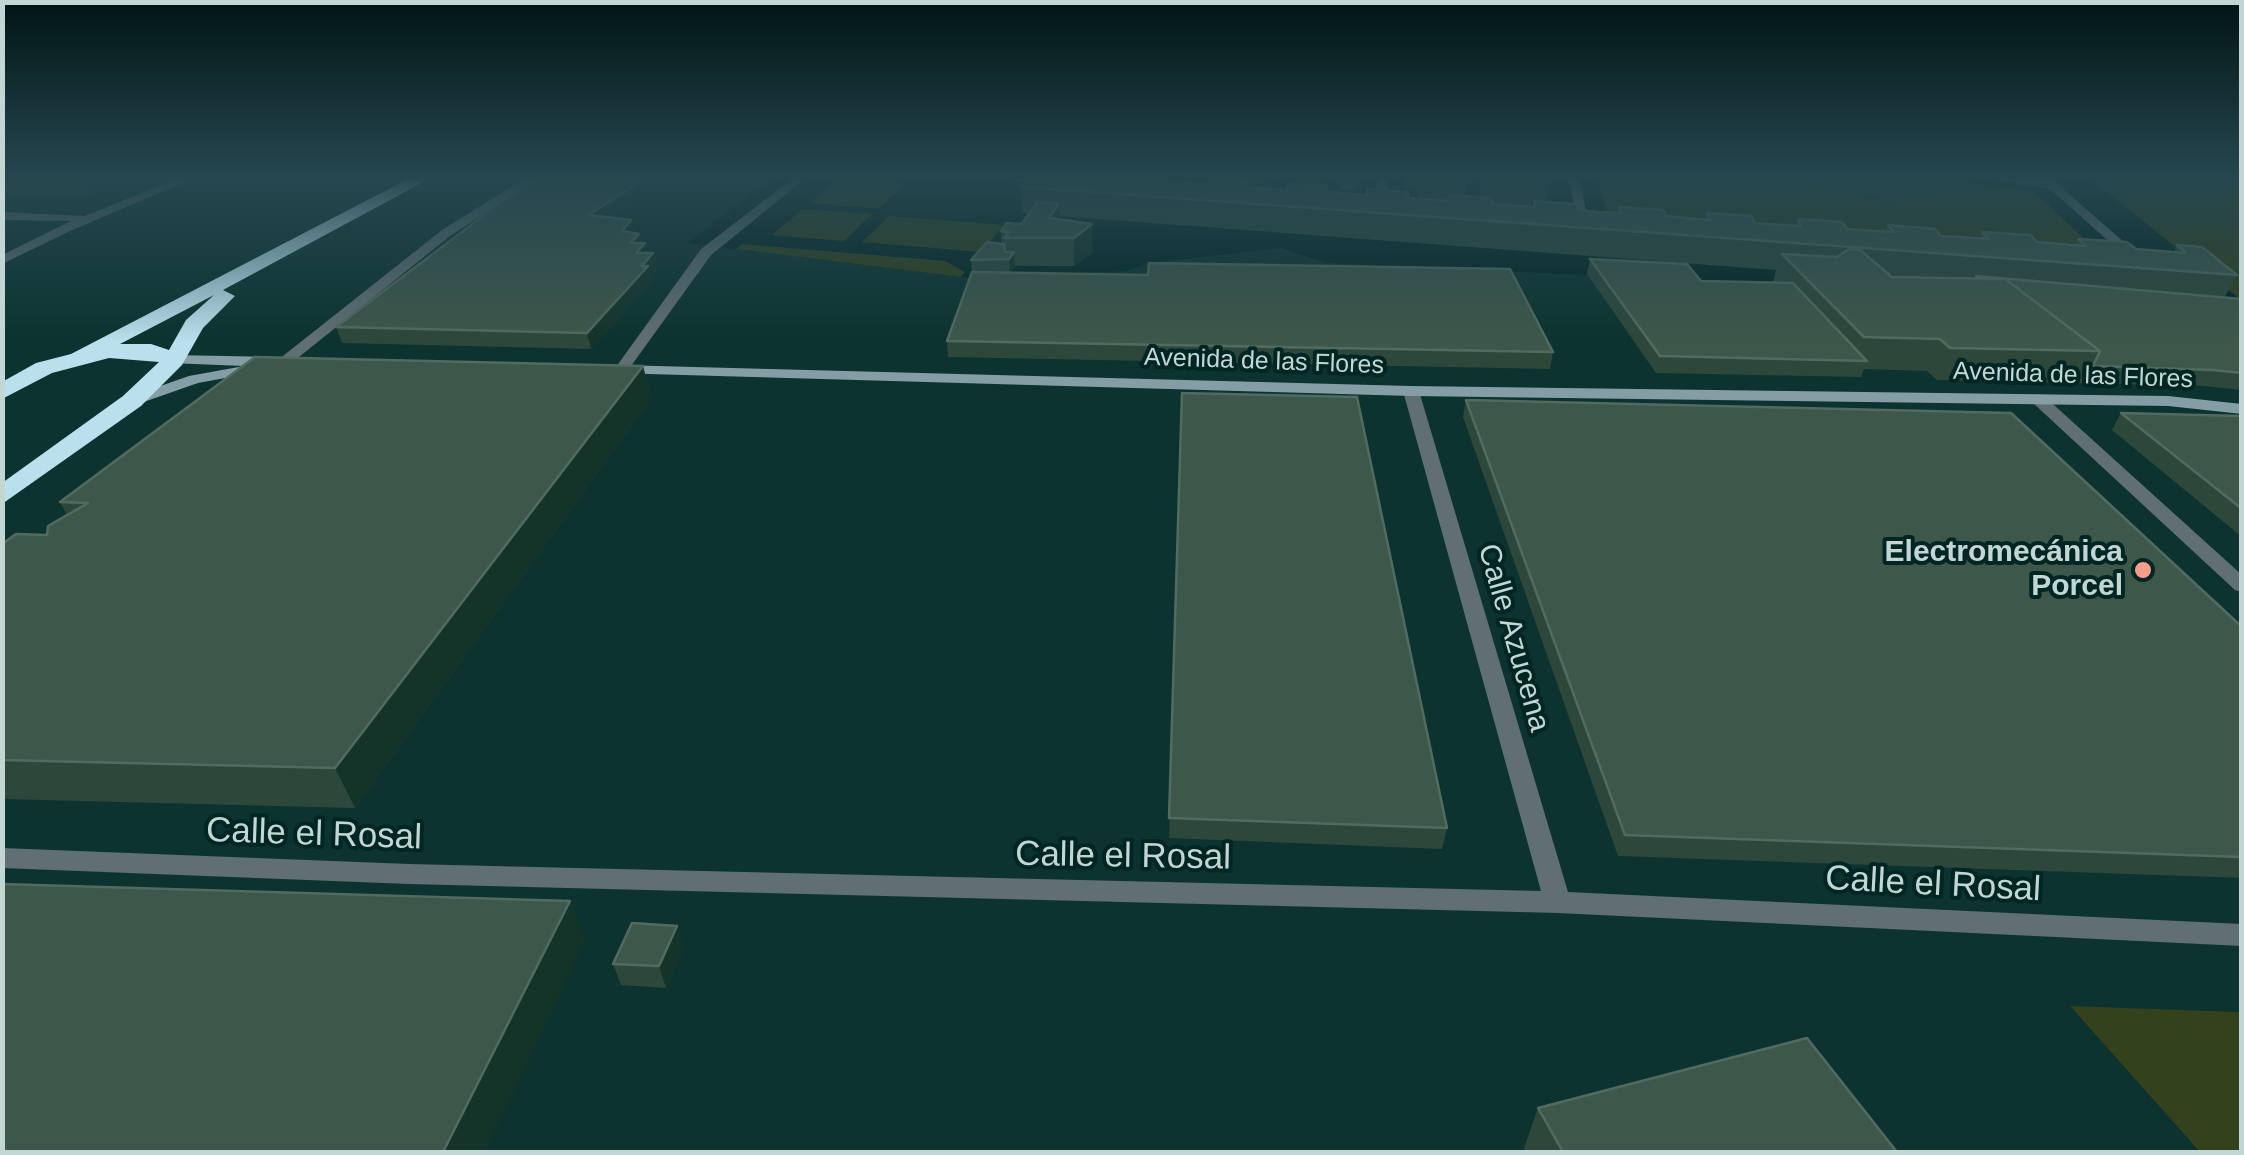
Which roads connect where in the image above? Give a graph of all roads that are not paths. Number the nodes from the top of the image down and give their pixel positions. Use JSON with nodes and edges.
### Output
{"nodes":[{"id":1,"x":59,"y":233,"type":"edge"},
{"id":2,"x":319,"y":233,"type":"edge"},
{"id":3,"x":445,"y":233,"type":"edge"},
{"id":4,"x":730,"y":233,"type":"edge"},
{"id":5,"x":2107,"y":233,"type":"edge"},
{"id":6,"x":274,"y":257,"type":"junction"},
{"id":7,"x":2106,"y":257,"type":"edge"},
{"id":8,"x":2,"y":260,"type":"edge"},
{"id":9,"x":81,"y":356,"type":"junction"},
{"id":10,"x":174,"y":360,"type":"junction"},
{"id":11,"x":284,"y":363,"type":"junction"},
{"id":12,"x":304,"y":363,"type":"edge"},
{"id":13,"x":601,"y":370,"type":"edge"},
{"id":14,"x":621,"y":370,"type":"junction"},
{"id":15,"x":253,"y":385,"type":"edge"},
{"id":16,"x":1411,"y":391,"type":"junction"},
{"id":17,"x":2,"y":392,"type":"edge"},
{"id":18,"x":2038,"y":399,"type":"junction"},
{"id":19,"x":132,"y":400,"type":"junction"},
{"id":20,"x":2242,"y":409,"type":"edge"},
{"id":21,"x":2,"y":496,"type":"edge"},
{"id":22,"x":2242,"y":586,"type":"edge"},
{"id":23,"x":2,"y":858,"type":"edge"},
{"id":24,"x":1558,"y":902,"type":"junction"},
{"id":25,"x":2242,"y":935,"type":"edge"}],
"edges":[{"from":1,"to":8,"type":"street"},
{"from":2,"to":6,"type":"highway"},
{"from":3,"to":11,"type":"street"},
{"from":4,"to":14,"type":"street"},
{"from":5,"to":7,"type":"street"},
{"from":6,"to":9,"type":"highway"},
{"from":6,"to":10,"type":"highway"},
{"from":9,"to":10,"type":"highway"},
{"from":9,"to":17,"type":"highway"},
{"from":10,"to":11,"type":"street"},
{"from":10,"to":19,"type":"highway"},
{"from":11,"to":12,"type":"street"},
{"from":11,"to":15,"type":"street"},
{"from":11,"to":19,"type":"street"},
{"from":13,"to":14,"type":"street","name":"Avenida de las Flores"},
{"from":14,"to":16,"type":"street","name":"Avenida de las Flores"},
{"from":16,"to":18,"type":"street","name":"Avenida de las Flores"},
{"from":16,"to":24,"type":"street","name":"Calle Azucena"},
{"from":18,"to":20,"type":"street","name":"Avenida de las Flores"},
{"from":18,"to":22,"type":"street"},
{"from":19,"to":21,"type":"highway"},
{"from":23,"to":24,"type":"street","name":"Calle el Rosal"},
{"from":24,"to":25,"type":"street","name":"Calle el Rosal"}]}
